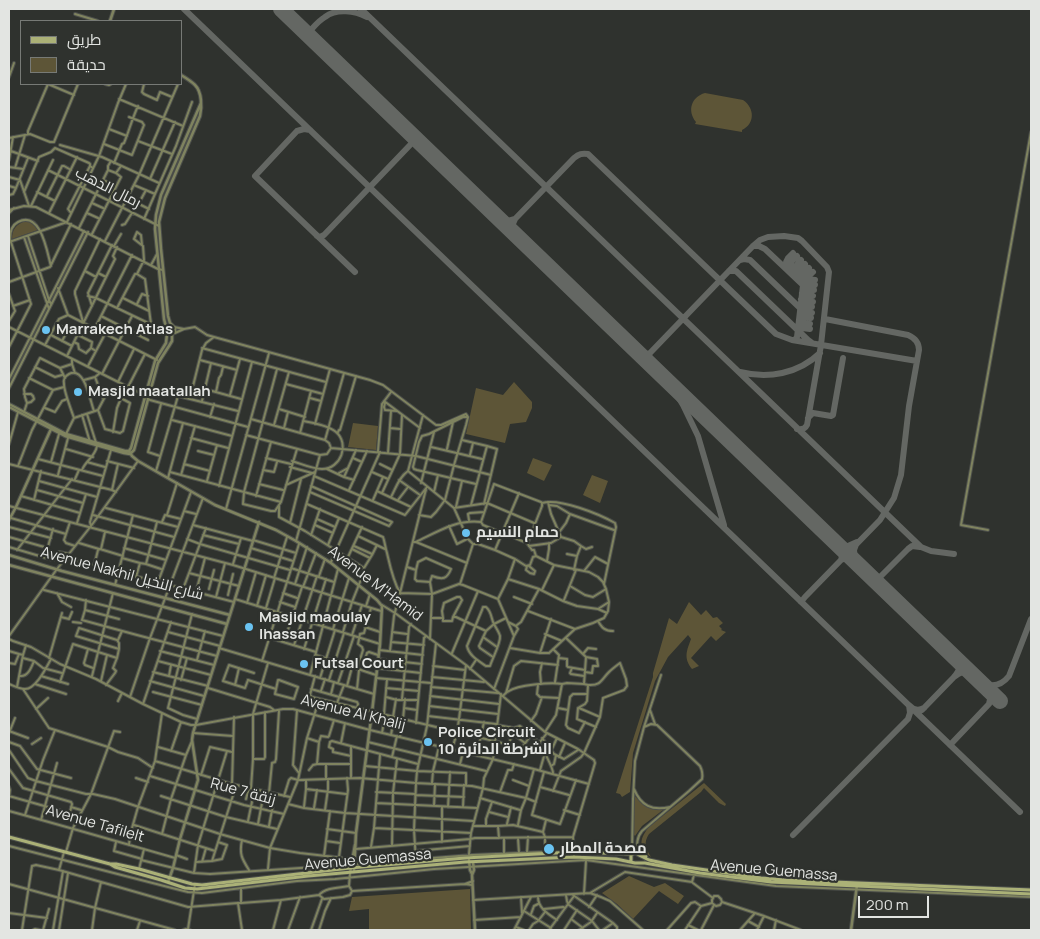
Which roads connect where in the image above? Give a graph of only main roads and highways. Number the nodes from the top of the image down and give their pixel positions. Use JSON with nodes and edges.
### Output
{"nodes":[{"id":1,"x":9,"y":837,"type":"edge"},
{"id":2,"x":637,"y":847,"type":"road end"},
{"id":3,"x":574,"y":854,"type":"junction"},
{"id":4,"x":632,"y":854,"type":"junction"},
{"id":5,"x":639,"y":855,"type":"junction"},
{"id":6,"x":471,"y":859,"type":"junction"},
{"id":7,"x":648,"y":859,"type":"junction"},
{"id":8,"x":632,"y":862,"type":"junction"},
{"id":9,"x":638,"y":863,"type":"junction"},
{"id":10,"x":110,"y":864,"type":"junction"},
{"id":11,"x":352,"y":871,"type":"junction"},
{"id":12,"x":694,"y":872,"type":"junction"},
{"id":13,"x":857,"y":886,"type":"junction"},
{"id":14,"x":194,"y":889,"type":"junction"},
{"id":15,"x":1031,"y":890,"type":"edge"},
{"id":16,"x":1031,"y":894,"type":"edge"}],
"edges":[{"from":1,"to":10,"type":"main road","name":"Avenue Guemassa"},
{"from":2,"to":7,"type":"main road"},
{"from":3,"to":4,"type":"main road","name":"Avenue Guemassa"},
{"from":3,"to":6,"type":"main road","name":"Avenue Guemassa"},
{"from":3,"to":6,"type":"main road","name":"Avenue Guemassa"},
{"from":3,"to":8,"type":"main road","name":"Avenue Guemassa"},
{"from":4,"to":5,"type":"main road"},
{"from":4,"to":8,"type":"main road"},
{"from":5,"to":7,"type":"main road","name":"Avenue Guemassa"},
{"from":5,"to":9,"type":"main road"},
{"from":6,"to":11,"type":"main road","name":"Avenue Guemassa"},
{"from":6,"to":11,"type":"main road","name":"Avenue Guemassa"},
{"from":7,"to":12,"type":"main road","name":"Avenue Guemassa"},
{"from":8,"to":9,"type":"main road"},
{"from":9,"to":12,"type":"main road","name":"Avenue Guemassa"},
{"from":10,"to":14,"type":"main road","name":"Avenue Guemassa"},
{"from":10,"to":14,"type":"main road","name":"Avenue Guemassa"},
{"from":11,"to":14,"type":"main road","name":"Avenue Guemassa"},
{"from":12,"to":13,"type":"main road","name":"Avenue Guemassa"},
{"from":13,"to":15,"type":"main road","name":"Avenue Guemassa"},
{"from":13,"to":16,"type":"main road","name":"Avenue Guemassa"}]}
